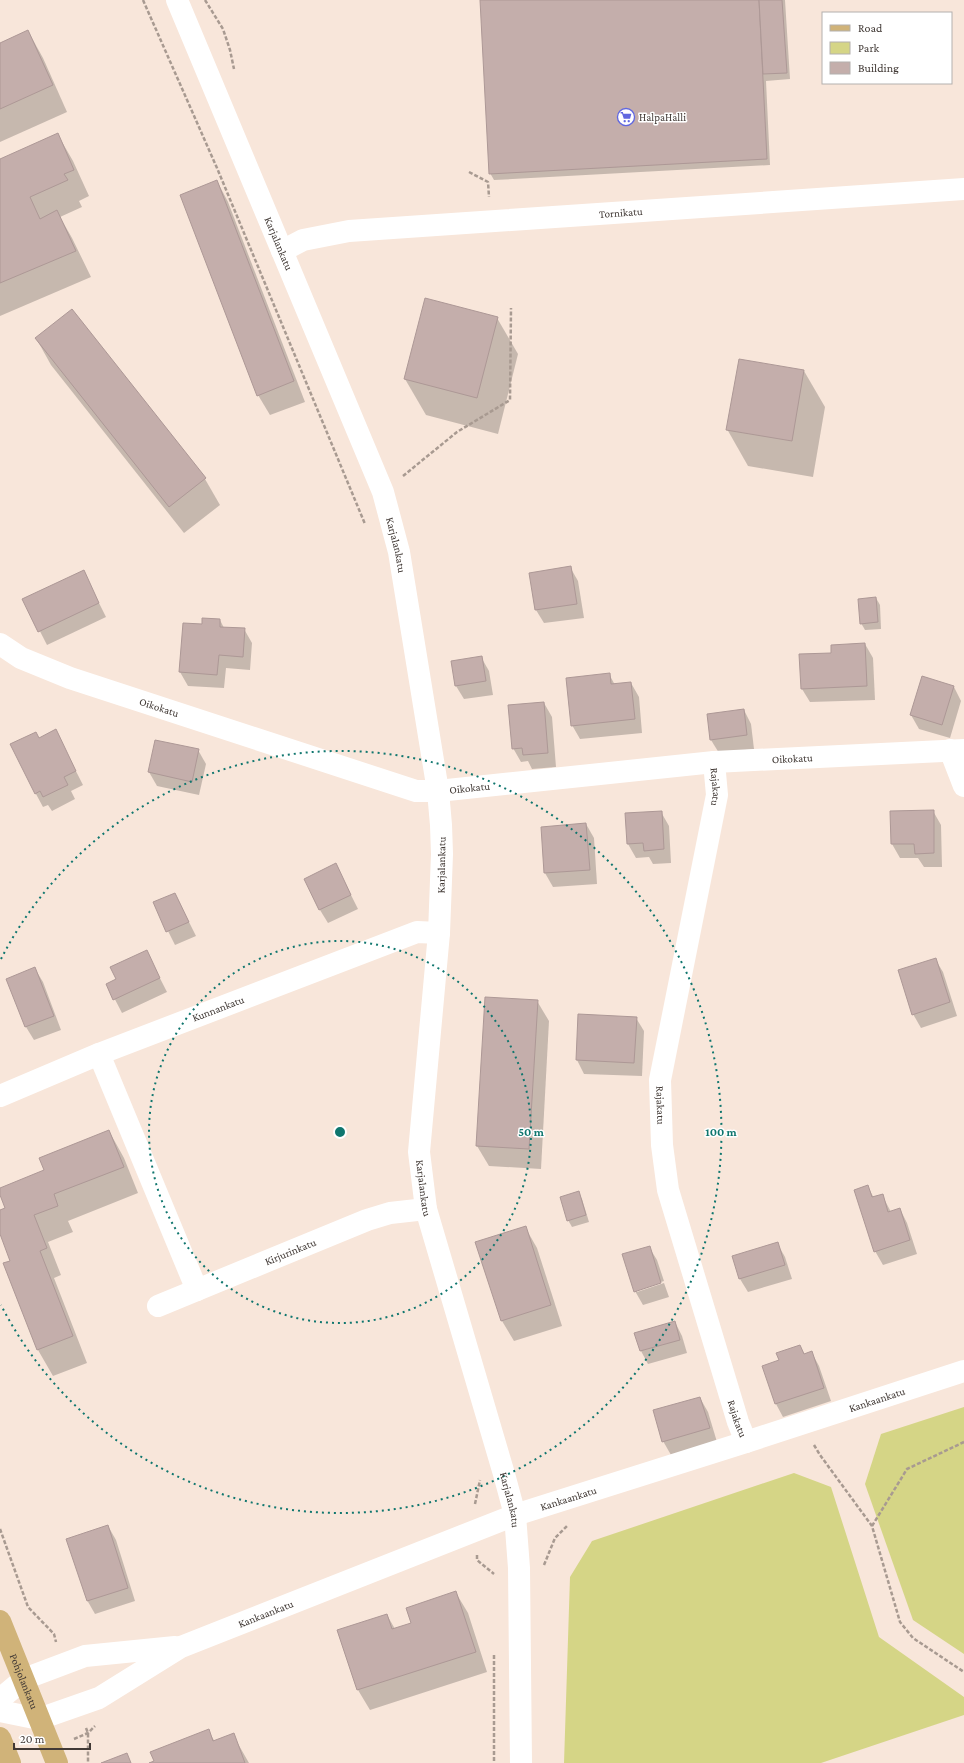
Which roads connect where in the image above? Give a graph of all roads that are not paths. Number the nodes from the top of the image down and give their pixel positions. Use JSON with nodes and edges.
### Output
{"nodes":[{"id":1,"x":177,"y":0,"type":"edge"},
{"id":2,"x":964,"y":189,"type":"edge"},
{"id":3,"x":282,"y":251,"type":"junction"},
{"id":4,"x":0,"y":644,"type":"edge"},
{"id":5,"x":957,"y":750,"type":"edge"},
{"id":6,"x":714,"y":762,"type":"junction"},
{"id":7,"x":964,"y":786,"type":"edge"},
{"id":8,"x":438,"y":792,"type":"junction"},
{"id":9,"x":439,"y":932,"type":"junction"},
{"id":10,"x":99,"y":1054,"type":"junction"},
{"id":11,"x":0,"y":1096,"type":"edge"},
{"id":12,"x":426,"y":1209,"type":"junction"},
{"id":13,"x":197,"y":1290,"type":"junction"},
{"id":14,"x":158,"y":1306,"type":"dead end"},
{"id":15,"x":964,"y":1371,"type":"edge"},
{"id":16,"x":746,"y":1442,"type":"junction"},
{"id":17,"x":515,"y":1515,"type":"junction"},
{"id":18,"x":0,"y":1621,"type":"edge"},
{"id":19,"x":181,"y":1647,"type":"junction"},
{"id":20,"x":24,"y":1679,"type":"junction"},
{"id":21,"x":0,"y":1699,"type":"edge"},
{"id":22,"x":0,"y":1711,"type":"edge"},
{"id":23,"x":39,"y":1718,"type":"junction"},
{"id":24,"x":0,"y":1738,"type":"edge"},
{"id":25,"x":10,"y":1763,"type":"edge"},
{"id":26,"x":57,"y":1763,"type":"edge"},
{"id":27,"x":521,"y":1763,"type":"edge"}],
"edges":[{"from":1,"to":3,"type":"street","name":"Karjalankatu"},
{"from":2,"to":3,"type":"street","name":"Tornikatu"},
{"from":3,"to":8,"type":"street","name":"Karjalankatu"},
{"from":4,"to":8,"type":"street","name":"Oikokatu"},
{"from":5,"to":6,"type":"street","name":"Oikokatu"},
{"from":5,"to":7,"type":"street"},
{"from":6,"to":8,"type":"street","name":"Oikokatu"},
{"from":6,"to":16,"type":"street","name":"Rajakatu"},
{"from":8,"to":9,"type":"street","name":"Karjalankatu"},
{"from":9,"to":10,"type":"street","name":"Kunnankatu"},
{"from":9,"to":12,"type":"street","name":"Karjalankatu"},
{"from":10,"to":11,"type":"street","name":"Kunnankatu"},
{"from":10,"to":13,"type":"street"},
{"from":12,"to":13,"type":"street","name":"Kirjurinkatu"},
{"from":12,"to":17,"type":"street","name":"Karjalankatu"},
{"from":13,"to":14,"type":"street","name":"Kirjurinkatu"},
{"from":15,"to":16,"type":"street","name":"Kankaankatu"},
{"from":16,"to":17,"type":"street","name":"Kankaankatu"},
{"from":17,"to":19,"type":"street","name":"Kankaankatu"},
{"from":17,"to":27,"type":"street","name":"Karjalankatu"},
{"from":18,"to":20,"type":"main road","name":"Pohjolankatu"},
{"from":19,"to":20,"type":"street","name":"Kankaankatu"},
{"from":19,"to":23,"type":"street","name":"Kankaankatu"},
{"from":20,"to":21,"type":"street","name":"Kankaankatu"},
{"from":20,"to":23,"type":"main road","name":"Pohjolankatu"},
{"from":22,"to":23,"type":"street","name":"Kankaankatu"},
{"from":23,"to":26,"type":"main road","name":"Pohjolankatu"},
{"from":24,"to":25,"type":"main road"}]}
